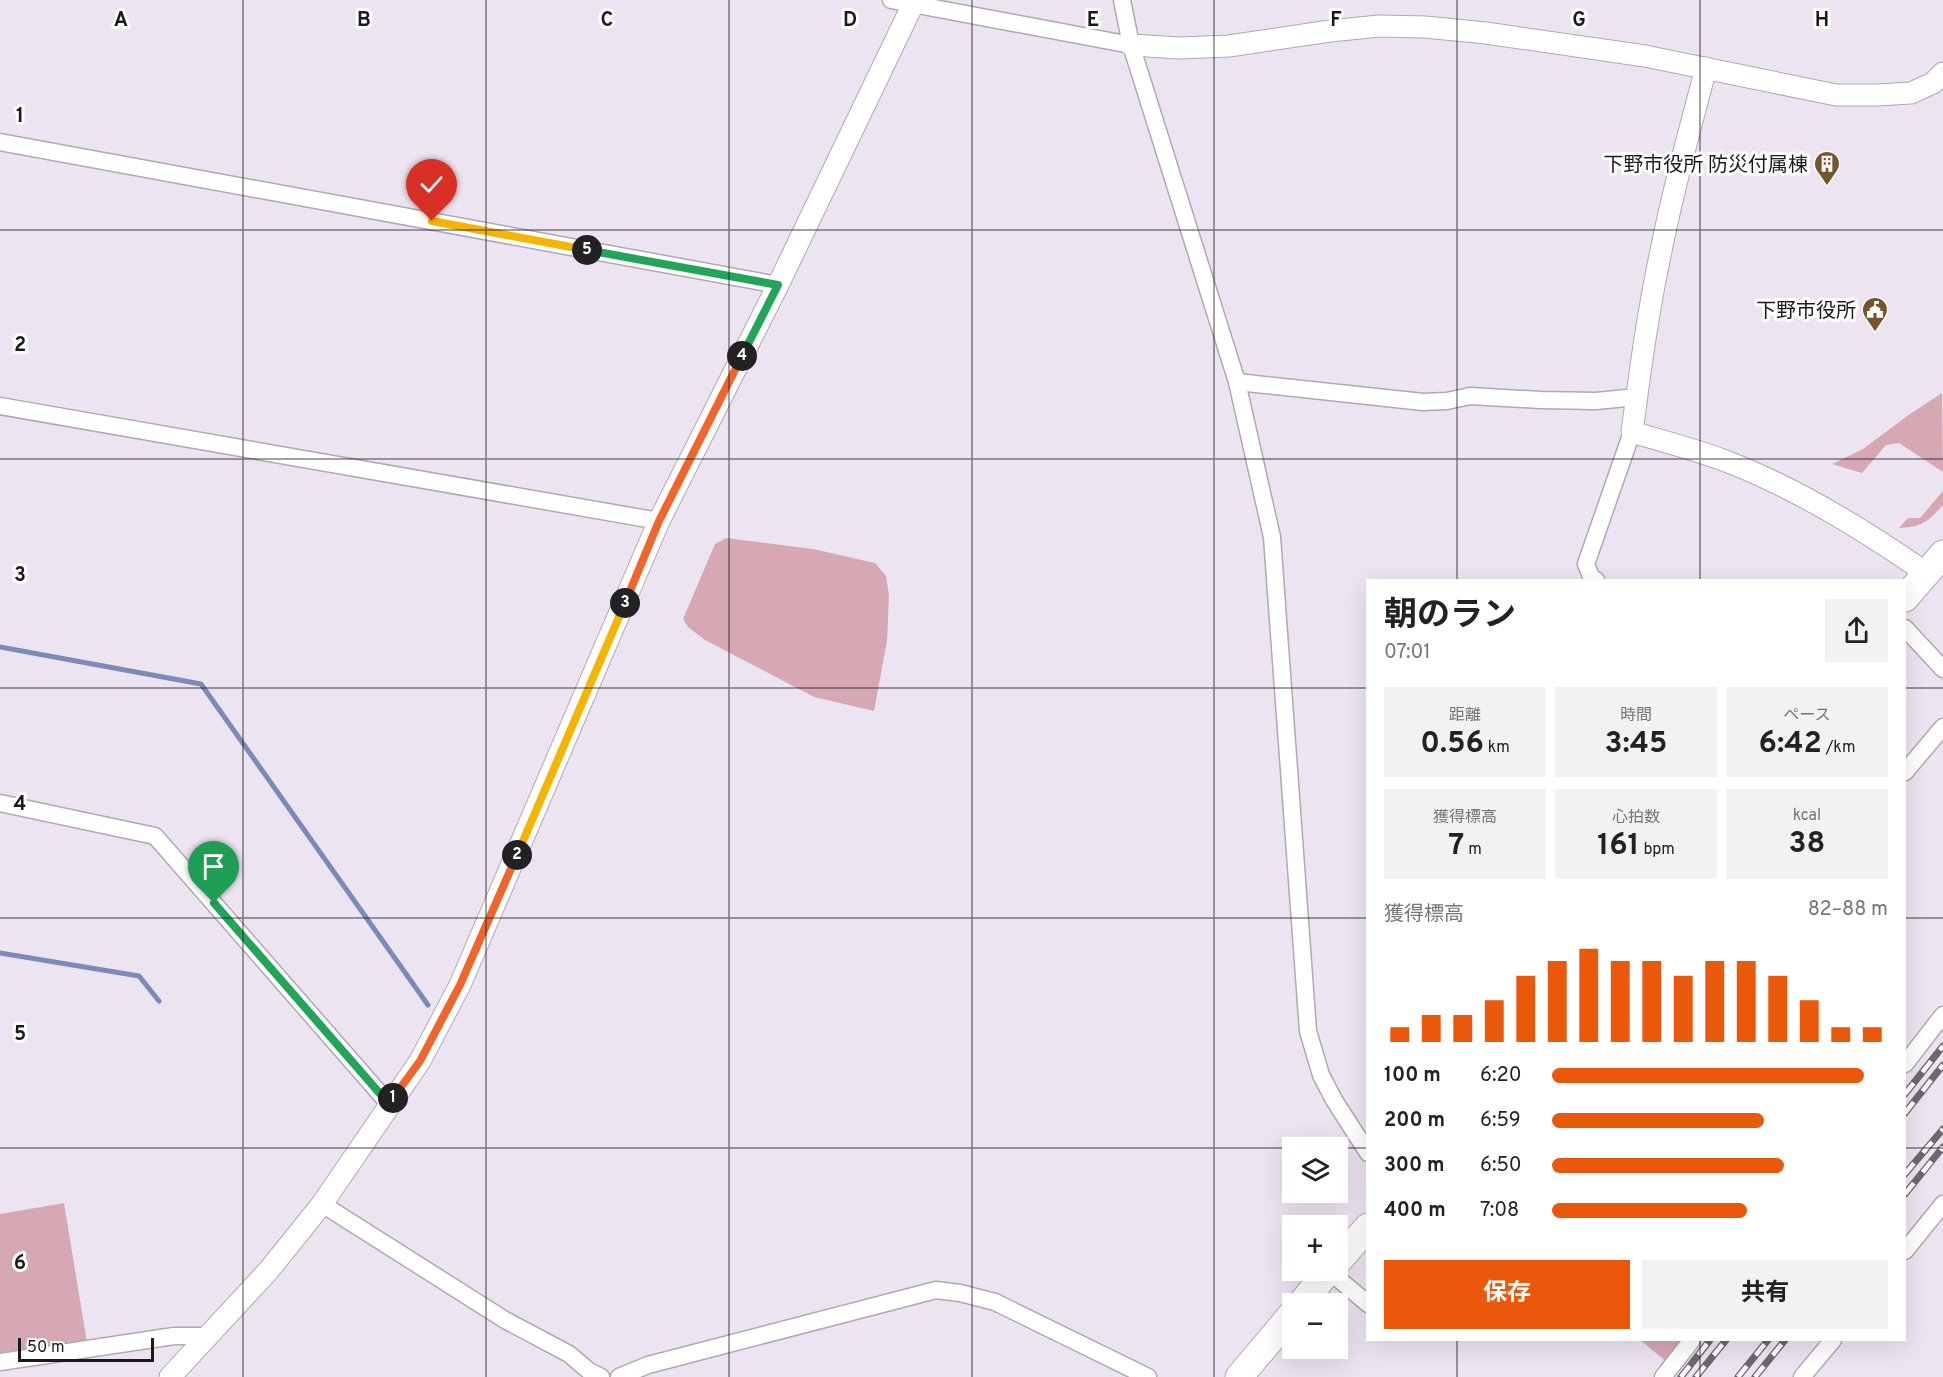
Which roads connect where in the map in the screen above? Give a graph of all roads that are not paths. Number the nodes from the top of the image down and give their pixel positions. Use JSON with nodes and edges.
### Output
{"nodes":[{"id":1,"x":891,"y":0,"type":"edge"},
{"id":2,"x":1122,"y":0,"type":"edge"},
{"id":3,"x":914,"y":2,"type":"edge"},
{"id":4,"x":1131,"y":45,"type":"junction"},
{"id":5,"x":1706,"y":68,"type":"junction"},
{"id":6,"x":1943,"y":74,"type":"edge"},
{"id":7,"x":0,"y":142,"type":"edge"},
{"id":8,"x":778,"y":285,"type":"junction"},
{"id":9,"x":1237,"y":382,"type":"junction"},
{"id":10,"x":1637,"y":397,"type":"junction"},
{"id":11,"x":0,"y":406,"type":"edge"},
{"id":12,"x":1632,"y":432,"type":"junction"},
{"id":13,"x":659,"y":521,"type":"junction"},
{"id":14,"x":1935,"y":564,"type":"edge"},
{"id":15,"x":1592,"y":579,"type":"edge"},
{"id":16,"x":1906,"y":597,"type":"edge"},
{"id":17,"x":1906,"y":629,"type":"edge"},
{"id":18,"x":1943,"y":669,"type":"edge"},
{"id":19,"x":1943,"y":727,"type":"edge"},
{"id":20,"x":1906,"y":771,"type":"edge"},
{"id":21,"x":0,"y":803,"type":"edge"},
{"id":22,"x":1943,"y":1015,"type":"edge"},
{"id":23,"x":1906,"y":1063,"type":"edge"},
{"id":24,"x":389,"y":1104,"type":"junction"},
{"id":25,"x":1366,"y":1150,"type":"edge"},
{"id":26,"x":322,"y":1204,"type":"junction"},
{"id":27,"x":1943,"y":1204,"type":"edge"},
{"id":28,"x":1366,"y":1229,"type":"edge"},
{"id":29,"x":1348,"y":1250,"type":"edge"},
{"id":30,"x":1906,"y":1250,"type":"edge"},
{"id":31,"x":1320,"y":1281,"type":"edge"},
{"id":32,"x":1342,"y":1281,"type":"edge"},
{"id":33,"x":1310,"y":1293,"type":"edge"},
{"id":34,"x":1366,"y":1302,"type":"edge"},
{"id":35,"x":1282,"y":1326,"type":"edge"},
{"id":36,"x":208,"y":1336,"type":"junction"},
{"id":37,"x":1691,"y":1341,"type":"edge"},
{"id":38,"x":1832,"y":1341,"type":"edge"},
{"id":39,"x":0,"y":1362,"type":"edge"},
{"id":40,"x":170,"y":1377,"type":"edge"},
{"id":41,"x":601,"y":1377,"type":"edge"},
{"id":42,"x":619,"y":1377,"type":"edge"},
{"id":43,"x":1148,"y":1377,"type":"edge"},
{"id":44,"x":1239,"y":1377,"type":"edge"},
{"id":45,"x":1663,"y":1377,"type":"edge"},
{"id":46,"x":1802,"y":1377,"type":"edge"}],
"edges":[{"from":1,"to":3,"type":"street"},
{"from":2,"to":4,"type":"street"},
{"from":3,"to":4,"type":"street"},
{"from":3,"to":8,"type":"street"},
{"from":4,"to":5,"type":"street"},
{"from":4,"to":9,"type":"street"},
{"from":5,"to":6,"type":"street"},
{"from":5,"to":10,"type":"street"},
{"from":7,"to":8,"type":"street"},
{"from":8,"to":13,"type":"street"},
{"from":9,"to":10,"type":"street"},
{"from":9,"to":25,"type":"street"},
{"from":10,"to":12,"type":"street"},
{"from":11,"to":13,"type":"street"},
{"from":12,"to":14,"type":"street"},
{"from":12,"to":15,"type":"street"},
{"from":13,"to":24,"type":"street"},
{"from":14,"to":16,"type":"highway"},
{"from":17,"to":18,"type":"street"},
{"from":19,"to":20,"type":"street"},
{"from":21,"to":24,"type":"street"},
{"from":22,"to":23,"type":"street"},
{"from":24,"to":26,"type":"street"},
{"from":26,"to":36,"type":"street"},
{"from":26,"to":41,"type":"street"},
{"from":27,"to":30,"type":"street"},
{"from":28,"to":29,"type":"highway"},
{"from":31,"to":33,"type":"highway"},
{"from":32,"to":34,"type":"street"},
{"from":35,"to":44,"type":"highway"},
{"from":36,"to":39,"type":"street"},
{"from":36,"to":40,"type":"street"},
{"from":37,"to":45,"type":"street"},
{"from":38,"to":46,"type":"street"},
{"from":42,"to":43,"type":"street"}]}
